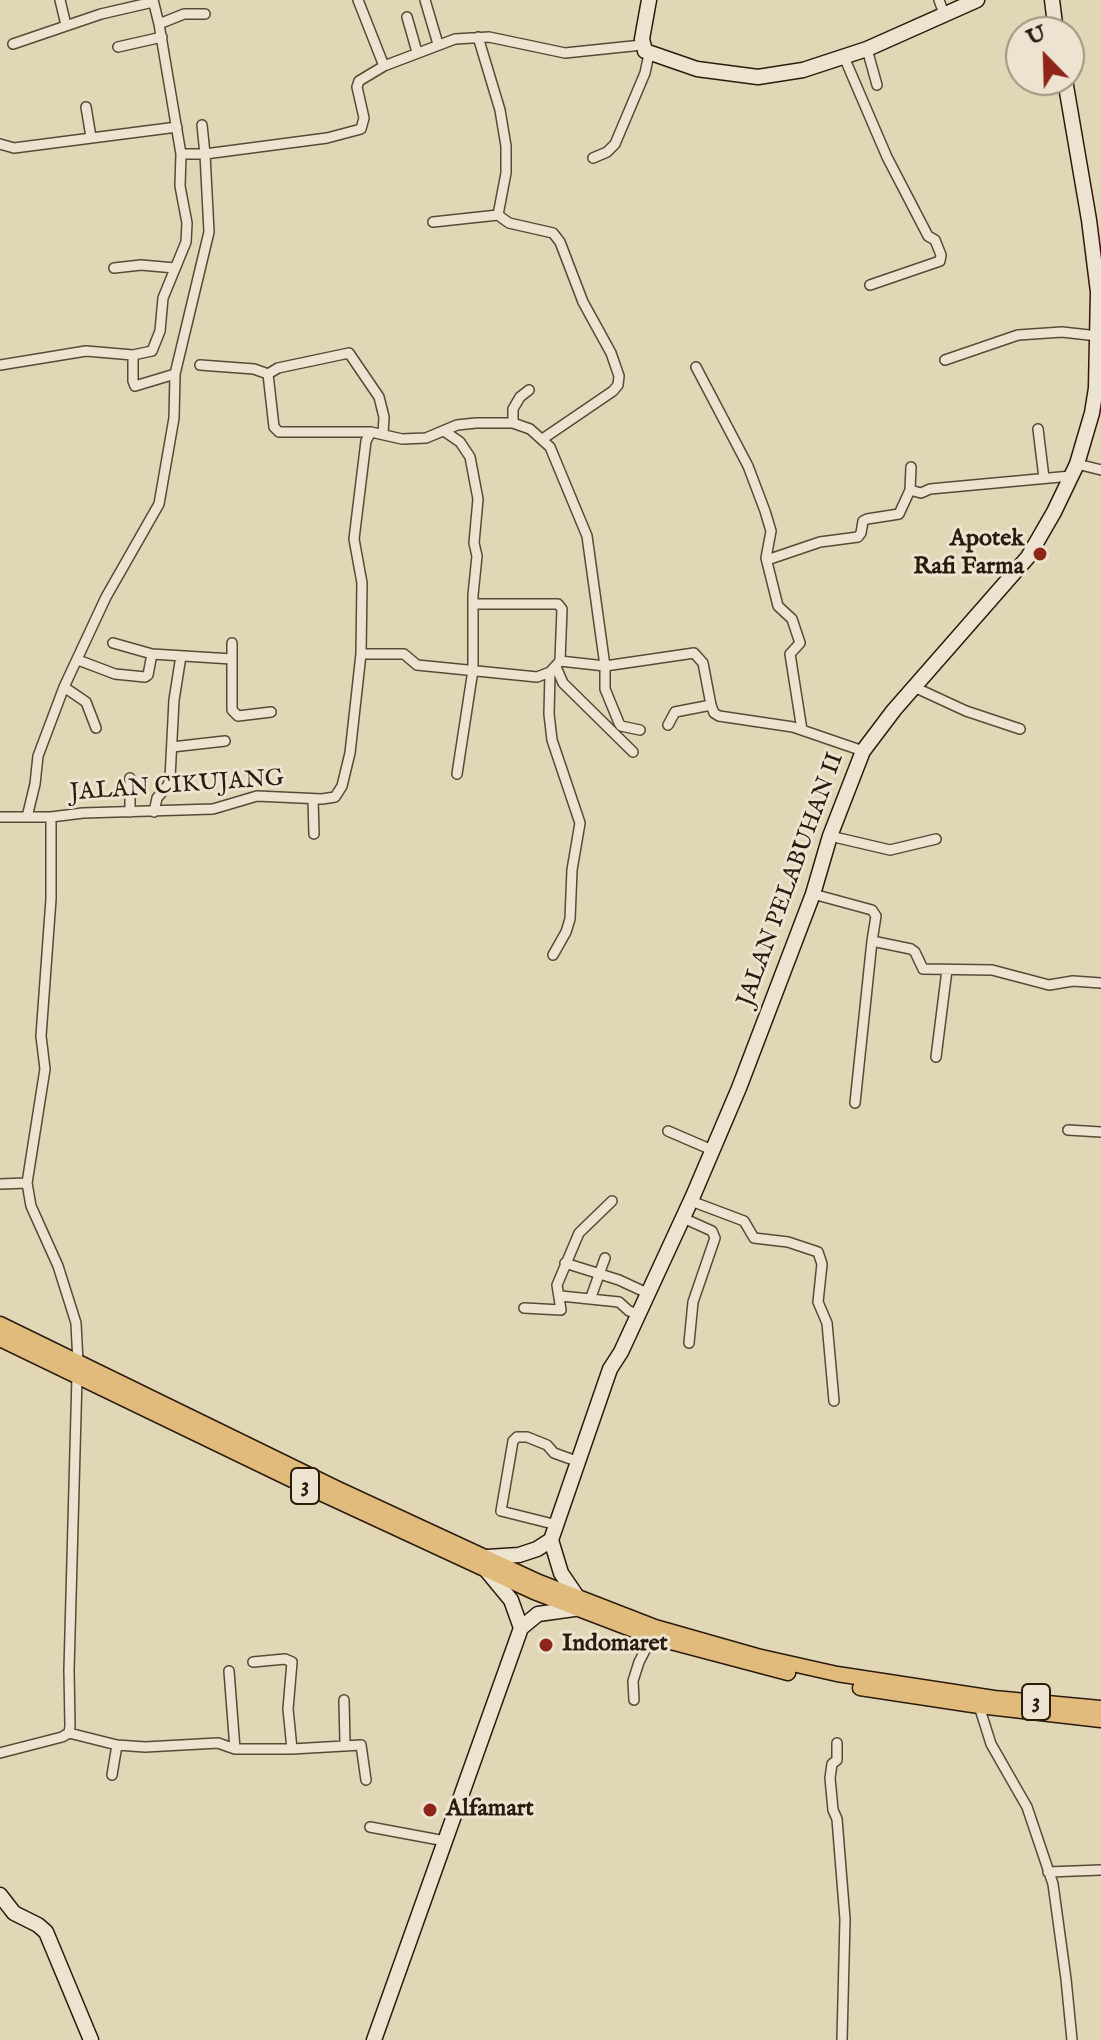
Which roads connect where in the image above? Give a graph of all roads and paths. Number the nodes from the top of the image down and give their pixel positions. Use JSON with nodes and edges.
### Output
{"nodes":[{"id":1,"x":60,"y":0,"type":"edge"},
{"id":2,"x":358,"y":0,"type":"edge"},
{"id":3,"x":425,"y":0,"type":"edge"},
{"id":4,"x":649,"y":0,"type":"edge"},
{"id":5,"x":977,"y":0,"type":"edge"},
{"id":6,"x":153,"y":1,"type":"edge"},
{"id":7,"x":942,"y":7,"type":"edge"},
{"id":8,"x":205,"y":14,"type":"dead end"},
{"id":9,"x":407,"y":17,"type":"dead end"},
{"id":10,"x":159,"y":24,"type":"junction"},
{"id":11,"x":66,"y":25,"type":"junction"},
{"id":12,"x":162,"y":37,"type":"junction"},
{"id":13,"x":478,"y":37,"type":"junction"},
{"id":14,"x":13,"y":44,"type":"dead end"},
{"id":15,"x":438,"y":44,"type":"junction"},
{"id":16,"x":118,"y":47,"type":"dead end"},
{"id":17,"x":867,"y":49,"type":"junction"},
{"id":18,"x":646,"y":50,"type":"junction"},
{"id":19,"x":417,"y":52,"type":"junction"},
{"id":20,"x":844,"y":57,"type":"junction"},
{"id":21,"x":384,"y":66,"type":"junction"},
{"id":22,"x":877,"y":85,"type":"dead end"},
{"id":23,"x":1068,"y":96,"type":"edge"},
{"id":24,"x":86,"y":107,"type":"dead end"},
{"id":25,"x":202,"y":125,"type":"dead end"},
{"id":26,"x":177,"y":127,"type":"junction"},
{"id":27,"x":91,"y":137,"type":"junction"},
{"id":28,"x":0,"y":144,"type":"edge"},
{"id":29,"x":181,"y":154,"type":"junction"},
{"id":30,"x":205,"y":154,"type":"junction"},
{"id":31,"x":593,"y":158,"type":"dead end"},
{"id":32,"x":498,"y":215,"type":"junction"},
{"id":33,"x":433,"y":222,"type":"dead end"},
{"id":34,"x":114,"y":268,"type":"dead end"},
{"id":35,"x":175,"y":268,"type":"junction"},
{"id":36,"x":870,"y":285,"type":"dead end"},
{"id":37,"x":1100,"y":292,"type":"edge"},
{"id":38,"x":1098,"y":336,"type":"junction"},
{"id":39,"x":133,"y":355,"type":"junction"},
{"id":40,"x":945,"y":360,"type":"dead end"},
{"id":41,"x":0,"y":365,"type":"edge"},
{"id":42,"x":200,"y":365,"type":"dead end"},
{"id":43,"x":696,"y":367,"type":"dead end"},
{"id":44,"x":175,"y":374,"type":"junction"},
{"id":45,"x":268,"y":374,"type":"junction"},
{"id":46,"x":529,"y":390,"type":"dead end"},
{"id":47,"x":513,"y":423,"type":"junction"},
{"id":48,"x":1038,"y":429,"type":"dead end"},
{"id":49,"x":444,"y":431,"type":"junction"},
{"id":50,"x":371,"y":432,"type":"junction"},
{"id":51,"x":383,"y":434,"type":"junction"},
{"id":52,"x":546,"y":442,"type":"junction"},
{"id":53,"x":911,"y":467,"type":"dead end"},
{"id":54,"x":1074,"y":470,"type":"junction"},
{"id":55,"x":1101,"y":470,"type":"edge"},
{"id":56,"x":1044,"y":478,"type":"junction"},
{"id":57,"x":910,"y":490,"type":"junction"},
{"id":58,"x":767,"y":560,"type":"junction"},
{"id":59,"x":474,"y":604,"type":"junction"},
{"id":60,"x":113,"y":643,"type":"dead end"},
{"id":61,"x":232,"y":643,"type":"dead end"},
{"id":62,"x":152,"y":654,"type":"junction"},
{"id":63,"x":361,"y":654,"type":"junction"},
{"id":64,"x":181,"y":656,"type":"junction"},
{"id":65,"x":232,"y":659,"type":"junction"},
{"id":66,"x":78,"y":660,"type":"junction"},
{"id":67,"x":605,"y":666,"type":"junction"},
{"id":68,"x":555,"y":667,"type":"junction"},
{"id":69,"x":473,"y":670,"type":"junction"},
{"id":70,"x":64,"y":687,"type":"junction"},
{"id":71,"x":914,"y":687,"type":"junction"},
{"id":72,"x":711,"y":705,"type":"junction"},
{"id":73,"x":271,"y":712,"type":"dead end"},
{"id":74,"x":668,"y":725,"type":"dead end"},
{"id":75,"x":96,"y":728,"type":"dead end"},
{"id":76,"x":1020,"y":729,"type":"dead end"},
{"id":77,"x":640,"y":730,"type":"dead end"},
{"id":78,"x":802,"y":730,"type":"junction"},
{"id":79,"x":225,"y":741,"type":"dead end"},
{"id":80,"x":172,"y":747,"type":"junction"},
{"id":81,"x":863,"y":751,"type":"junction"},
{"id":82,"x":633,"y":752,"type":"dead end"},
{"id":83,"x":457,"y":774,"type":"dead end"},
{"id":84,"x":130,"y":778,"type":"dead end"},
{"id":85,"x":313,"y":799,"type":"junction"},
{"id":86,"x":130,"y":812,"type":"junction"},
{"id":87,"x":154,"y":812,"type":"junction"},
{"id":88,"x":0,"y":817,"type":"edge"},
{"id":89,"x":27,"y":817,"type":"junction"},
{"id":90,"x":51,"y":817,"type":"junction"},
{"id":91,"x":314,"y":834,"type":"dead end"},
{"id":92,"x":830,"y":836,"type":"junction"},
{"id":93,"x":936,"y":839,"type":"dead end"},
{"id":94,"x":813,"y":894,"type":"junction"},
{"id":95,"x":872,"y":941,"type":"junction"},
{"id":96,"x":553,"y":955,"type":"dead end"},
{"id":97,"x":947,"y":970,"type":"junction"},
{"id":98,"x":1101,"y":983,"type":"edge"},
{"id":99,"x":936,"y":1057,"type":"dead end"},
{"id":100,"x":855,"y":1103,"type":"dead end"},
{"id":101,"x":1068,"y":1130,"type":"dead end"},
{"id":102,"x":668,"y":1131,"type":"dead end"},
{"id":103,"x":1101,"y":1132,"type":"edge"},
{"id":104,"x":712,"y":1150,"type":"junction"},
{"id":105,"x":27,"y":1183,"type":"junction"},
{"id":106,"x":0,"y":1184,"type":"edge"},
{"id":107,"x":612,"y":1201,"type":"dead end"},
{"id":108,"x":691,"y":1201,"type":"junction"},
{"id":109,"x":683,"y":1218,"type":"junction"},
{"id":110,"x":565,"y":1263,"type":"junction"},
{"id":111,"x":599,"y":1275,"type":"junction"},
{"id":112,"x":619,"y":1280,"type":"junction"},
{"id":113,"x":647,"y":1293,"type":"junction"},
{"id":114,"x":561,"y":1296,"type":"junction"},
{"id":115,"x":591,"y":1297,"type":"junction"},
{"id":116,"x":524,"y":1308,"type":"dead end"},
{"id":117,"x":638,"y":1314,"type":"junction"},
{"id":118,"x":0,"y":1324,"type":"edge"},
{"id":119,"x":0,"y":1339,"type":"edge"},
{"id":120,"x":689,"y":1343,"type":"dead end"},
{"id":121,"x":77,"y":1370,"type":"junction"},
{"id":122,"x":834,"y":1401,"type":"dead end"},
{"id":123,"x":579,"y":1462,"type":"junction"},
{"id":124,"x":557,"y":1525,"type":"junction"},
{"id":125,"x":551,"y":1540,"type":"junction"},
{"id":126,"x":486,"y":1563,"type":"junction"},
{"id":127,"x":579,"y":1606,"type":"junction"},
{"id":128,"x":521,"y":1628,"type":"junction"},
{"id":129,"x":652,"y":1637,"type":"junction"},
{"id":130,"x":253,"y":1662,"type":"dead end"},
{"id":131,"x":229,"y":1671,"type":"dead end"},
{"id":132,"x":892,"y":1688,"type":"junction"},
{"id":133,"x":344,"y":1700,"type":"dead end"},
{"id":134,"x":634,"y":1700,"type":"dead end"},
{"id":135,"x":973,"y":1702,"type":"junction"},
{"id":136,"x":1101,"y":1708,"type":"edge"},
{"id":137,"x":1101,"y":1720,"type":"edge"},
{"id":138,"x":69,"y":1733,"type":"junction"},
{"id":139,"x":837,"y":1743,"type":"dead end"},
{"id":140,"x":345,"y":1744,"type":"junction"},
{"id":141,"x":117,"y":1745,"type":"junction"},
{"id":142,"x":235,"y":1749,"type":"junction"},
{"id":143,"x":292,"y":1749,"type":"junction"},
{"id":144,"x":0,"y":1753,"type":"edge"},
{"id":145,"x":112,"y":1775,"type":"dead end"},
{"id":146,"x":366,"y":1780,"type":"dead end"},
{"id":147,"x":370,"y":1827,"type":"dead end"},
{"id":148,"x":445,"y":1841,"type":"junction"},
{"id":149,"x":1101,"y":1870,"type":"edge"},
{"id":150,"x":1048,"y":1872,"type":"junction"},
{"id":151,"x":0,"y":1895,"type":"edge"},
{"id":152,"x":91,"y":2040,"type":"edge"},
{"id":153,"x":374,"y":2040,"type":"edge"},
{"id":154,"x":842,"y":2040,"type":"edge"},
{"id":155,"x":1072,"y":2040,"type":"edge"}],
"edges":[{"from":1,"to":11,"type":"street"},
{"from":2,"to":21,"type":"street"},
{"from":3,"to":15,"type":"street"},
{"from":4,"to":18,"type":"main road"},
{"from":5,"to":7,"type":"main road"},
{"from":6,"to":10,"type":"street"},
{"from":6,"to":11,"type":"street"},
{"from":7,"to":17,"type":"main road"},
{"from":8,"to":10,"type":"street"},
{"from":9,"to":19,"type":"street"},
{"from":10,"to":12,"type":"street"},
{"from":11,"to":14,"type":"street"},
{"from":12,"to":16,"type":"street"},
{"from":12,"to":26,"type":"street"},
{"from":13,"to":15,"type":"street"},
{"from":13,"to":18,"type":"street"},
{"from":13,"to":32,"type":"street"},
{"from":15,"to":19,"type":"street"},
{"from":17,"to":20,"type":"main road"},
{"from":17,"to":22,"type":"street"},
{"from":18,"to":20,"type":"main road"},
{"from":18,"to":31,"type":"street"},
{"from":19,"to":21,"type":"street"},
{"from":20,"to":36,"type":"street"},
{"from":21,"to":30,"type":"street"},
{"from":23,"to":37,"type":"main road","name":"JALAN PELABUHAN II"},
{"from":24,"to":27,"type":"street"},
{"from":25,"to":30,"type":"street"},
{"from":26,"to":27,"type":"street"},
{"from":26,"to":29,"type":"street"},
{"from":27,"to":28,"type":"street"},
{"from":29,"to":30,"type":"street"},
{"from":29,"to":35,"type":"street"},
{"from":30,"to":44,"type":"street"},
{"from":32,"to":33,"type":"street"},
{"from":32,"to":52,"type":"street"},
{"from":34,"to":35,"type":"street"},
{"from":35,"to":39,"type":"street"},
{"from":37,"to":38,"type":"main road","name":"JALAN PELABUHAN II"},
{"from":38,"to":40,"type":"street"},
{"from":38,"to":54,"type":"main road","name":"JALAN PELABUHAN II"},
{"from":39,"to":41,"type":"street"},
{"from":39,"to":44,"type":"street"},
{"from":42,"to":45,"type":"street"},
{"from":43,"to":58,"type":"street"},
{"from":44,"to":66,"type":"street"},
{"from":45,"to":50,"type":"street"},
{"from":45,"to":51,"type":"street"},
{"from":46,"to":47,"type":"street"},
{"from":47,"to":49,"type":"street"},
{"from":47,"to":52,"type":"street"},
{"from":48,"to":56,"type":"street"},
{"from":49,"to":51,"type":"street"},
{"from":49,"to":59,"type":"street"},
{"from":50,"to":51,"type":"street"},
{"from":50,"to":63,"type":"street","name":"JALAN CIKUJANG"},
{"from":52,"to":67,"type":"street"},
{"from":53,"to":57,"type":"street"},
{"from":54,"to":55,"type":"street"},
{"from":54,"to":56,"type":"street"},
{"from":54,"to":71,"type":"main road","name":"JALAN PELABUHAN II"},
{"from":56,"to":57,"type":"street"},
{"from":57,"to":58,"type":"street"},
{"from":58,"to":78,"type":"street"},
{"from":59,"to":68,"type":"street"},
{"from":59,"to":69,"type":"street"},
{"from":60,"to":62,"type":"street"},
{"from":61,"to":65,"type":"street"},
{"from":62,"to":64,"type":"street"},
{"from":62,"to":66,"type":"street"},
{"from":63,"to":69,"type":"street"},
{"from":63,"to":85,"type":"street","name":"JALAN CIKUJANG"},
{"from":64,"to":65,"type":"street"},
{"from":64,"to":80,"type":"street"},
{"from":65,"to":73,"type":"street"},
{"from":66,"to":70,"type":"street"},
{"from":67,"to":68,"type":"street"},
{"from":67,"to":72,"type":"street"},
{"from":67,"to":77,"type":"street"},
{"from":68,"to":69,"type":"street"},
{"from":68,"to":82,"type":"street"},
{"from":68,"to":96,"type":"street"},
{"from":69,"to":83,"type":"street"},
{"from":70,"to":75,"type":"street"},
{"from":70,"to":89,"type":"street"},
{"from":71,"to":76,"type":"street"},
{"from":71,"to":81,"type":"main road","name":"JALAN PELABUHAN II"},
{"from":72,"to":74,"type":"street"},
{"from":72,"to":78,"type":"street"},
{"from":78,"to":81,"type":"street"},
{"from":79,"to":80,"type":"street"},
{"from":80,"to":87,"type":"street"},
{"from":81,"to":92,"type":"main road","name":"JALAN PELABUHAN II"},
{"from":84,"to":86,"type":"street"},
{"from":85,"to":87,"type":"street","name":"JALAN CIKUJANG"},
{"from":85,"to":91,"type":"street"},
{"from":86,"to":87,"type":"street","name":"JALAN CIKUJANG"},
{"from":86,"to":90,"type":"street","name":"JALAN CIKUJANG"},
{"from":88,"to":89,"type":"street","name":"JALAN CIKUJANG"},
{"from":89,"to":90,"type":"street","name":"JALAN CIKUJANG"},
{"from":90,"to":105,"type":"street"},
{"from":92,"to":93,"type":"street"},
{"from":92,"to":94,"type":"main road","name":"JALAN PELABUHAN II"},
{"from":94,"to":95,"type":"street"},
{"from":94,"to":104,"type":"main road","name":"JALAN PELABUHAN II"},
{"from":95,"to":97,"type":"street"},
{"from":95,"to":100,"type":"street"},
{"from":97,"to":98,"type":"street"},
{"from":97,"to":99,"type":"street"},
{"from":101,"to":103,"type":"street"},
{"from":102,"to":104,"type":"street"},
{"from":104,"to":108,"type":"main road","name":"JALAN PELABUHAN II"},
{"from":105,"to":106,"type":"street"},
{"from":105,"to":121,"type":"street"},
{"from":107,"to":110,"type":"street"},
{"from":108,"to":109,"type":"main road","name":"JALAN PELABUHAN II"},
{"from":108,"to":122,"type":"street"},
{"from":109,"to":113,"type":"main road","name":"JALAN PELABUHAN II"},
{"from":109,"to":120,"type":"street"},
{"from":110,"to":111,"type":"street"},
{"from":110,"to":114,"type":"street"},
{"from":111,"to":112,"type":"street"},
{"from":111,"to":112,"type":"street"},
{"from":111,"to":115,"type":"street"},
{"from":112,"to":113,"type":"street"},
{"from":113,"to":117,"type":"main road","name":"JALAN PELABUHAN II"},
{"from":114,"to":115,"type":"street"},
{"from":114,"to":116,"type":"street"},
{"from":115,"to":117,"type":"street"},
{"from":117,"to":123,"type":"main road","name":"JALAN PELABUHAN II"},
{"from":118,"to":121,"type":"main road","number":"3"},
{"from":119,"to":121,"type":"main road","number":"3"},
{"from":121,"to":126,"type":"main road","number":"3"},
{"from":121,"to":138,"type":"street"},
{"from":123,"to":124,"type":"main road","name":"JALAN PELABUHAN II"},
{"from":123,"to":124,"type":"street"},
{"from":124,"to":125,"type":"main road","name":"JALAN PELABUHAN II"},
{"from":125,"to":126,"type":"main road"},
{"from":125,"to":127,"type":"main road"},
{"from":126,"to":127,"type":"main road","number":"3"},
{"from":126,"to":128,"type":"main road"},
{"from":127,"to":128,"type":"main road"},
{"from":127,"to":129,"type":"main road","number":"3"},
{"from":127,"to":132,"type":"main road","number":"3"},
{"from":128,"to":148,"type":"main road"},
{"from":129,"to":132,"type":"main road","number":"3"},
{"from":129,"to":134,"type":"street"},
{"from":130,"to":143,"type":"street"},
{"from":131,"to":142,"type":"street"},
{"from":132,"to":135,"type":"main road","number":"3"},
{"from":133,"to":140,"type":"street"},
{"from":135,"to":136,"type":"main road","number":"3"},
{"from":135,"to":137,"type":"main road"},
{"from":135,"to":150,"type":"street"},
{"from":138,"to":141,"type":"street"},
{"from":138,"to":144,"type":"street"},
{"from":139,"to":154,"type":"street"},
{"from":140,"to":143,"type":"street"},
{"from":140,"to":146,"type":"street"},
{"from":141,"to":142,"type":"street"},
{"from":141,"to":145,"type":"street"},
{"from":142,"to":143,"type":"street"},
{"from":147,"to":148,"type":"street"},
{"from":148,"to":153,"type":"main road"},
{"from":149,"to":150,"type":"street"},
{"from":150,"to":155,"type":"street"},
{"from":151,"to":152,"type":"main road"}]}
